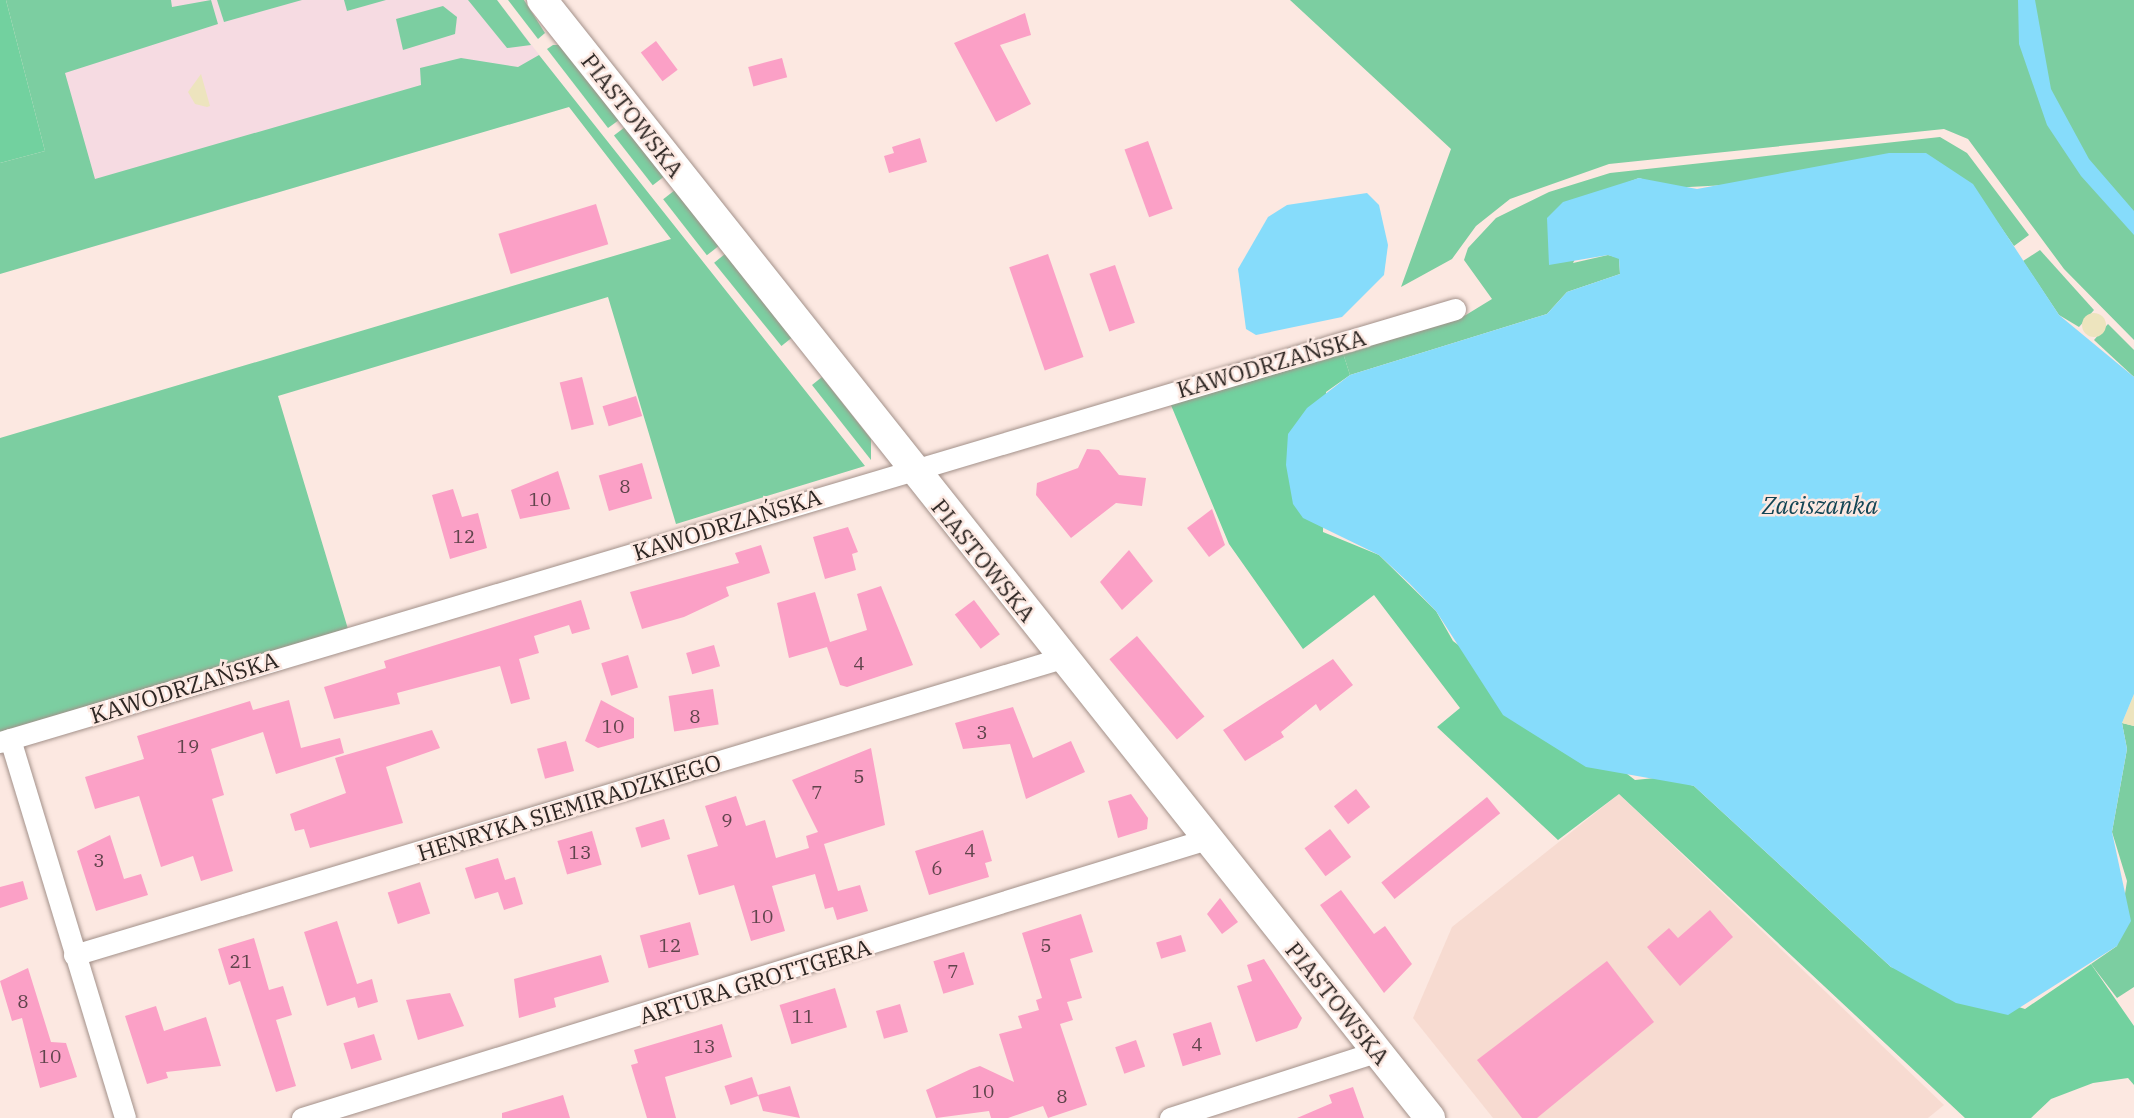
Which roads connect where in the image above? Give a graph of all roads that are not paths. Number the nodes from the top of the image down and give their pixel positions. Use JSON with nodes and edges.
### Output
{"nodes":[{"id":1,"x":542,"y":0,"type":"edge"},
{"id":2,"x":1455,"y":309,"type":"dead end"},
{"id":3,"x":912,"y":469,"type":"junction"},
{"id":4,"x":1062,"y":658,"type":"junction"},
{"id":5,"x":5,"y":741,"type":"edge"},
{"id":6,"x":1207,"y":839,"type":"junction"},
{"id":7,"x":74,"y":955,"type":"junction"},
{"id":8,"x":1376,"y":1052,"type":"junction"},
{"id":9,"x":125,"y":1118,"type":"edge"},
{"id":10,"x":302,"y":1118,"type":"edge"},
{"id":11,"x":1170,"y":1118,"type":"edge"},
{"id":12,"x":1430,"y":1118,"type":"edge"}],
"edges":[{"from":1,"to":3,"type":"street","name":"PIASTOWSKA"},
{"from":2,"to":3,"type":"street","name":"KAWODRZAŃSKA"},
{"from":3,"to":4,"type":"street","name":"PIASTOWSKA"},
{"from":3,"to":5,"type":"street","name":"KAWODRZAŃSKA"},
{"from":4,"to":6,"type":"street","name":"PIASTOWSKA"},
{"from":4,"to":7,"type":"street","name":"HENRYKA SIEMIRADZKIEGO"},
{"from":5,"to":7,"type":"street"},
{"from":6,"to":8,"type":"street","name":"PIASTOWSKA"},
{"from":6,"to":10,"type":"street","name":"ARTURA GROTTGERA"},
{"from":7,"to":9,"type":"street"},
{"from":8,"to":11,"type":"street"},
{"from":8,"to":12,"type":"street","name":"PIASTOWSKA"}]}
